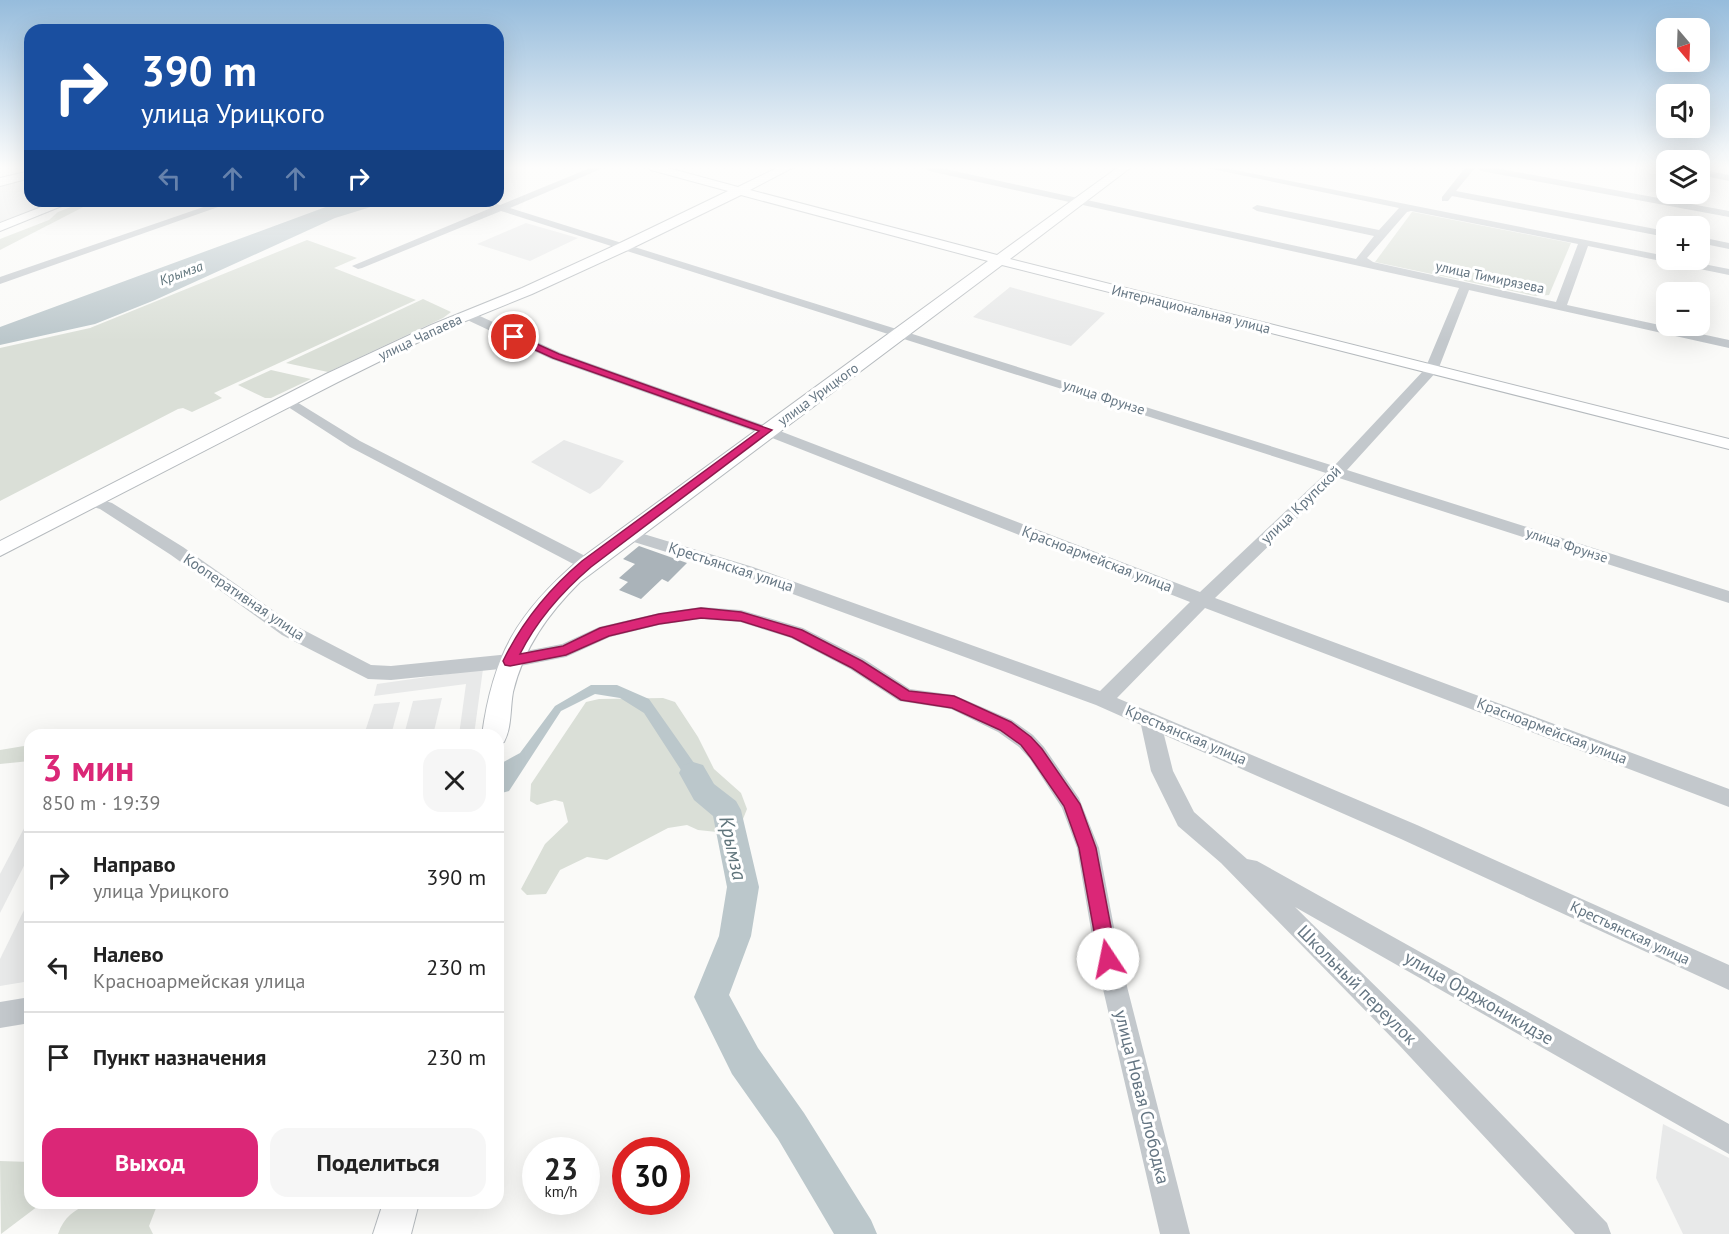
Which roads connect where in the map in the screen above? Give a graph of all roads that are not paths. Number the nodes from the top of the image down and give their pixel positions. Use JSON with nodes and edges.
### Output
{"nodes":[{"id":1,"x":159,"y":226,"type":"edge"},
{"id":2,"x":453,"y":226,"type":"edge"},
{"id":3,"x":556,"y":226,"type":"edge"},
{"id":4,"x":667,"y":226,"type":"edge"},
{"id":5,"x":869,"y":226,"type":"edge"},
{"id":6,"x":1046,"y":226,"type":"edge"},
{"id":7,"x":1188,"y":226,"type":"edge"},
{"id":8,"x":1341,"y":226,"type":"edge"},
{"id":9,"x":1388,"y":226,"type":"edge"},
{"id":10,"x":1501,"y":226,"type":"edge"},
{"id":11,"x":1622,"y":226,"type":"edge"},
{"id":12,"x":1656,"y":232,"type":"edge"},
{"id":13,"x":1381,"y":234,"type":"junction"},
{"id":14,"x":1584,"y":242,"type":"junction"},
{"id":15,"x":1710,"y":242,"type":"edge"},
{"id":16,"x":1729,"y":246,"type":"edge"},
{"id":17,"x":623,"y":247,"type":"junction"},
{"id":18,"x":1656,"y":257,"type":"edge"},
{"id":19,"x":999,"y":260,"type":"junction"},
{"id":20,"x":358,"y":266,"type":"dead end"},
{"id":21,"x":1372,"y":267,"type":"junction"},
{"id":22,"x":1710,"y":268,"type":"edge"},
{"id":23,"x":1729,"y":272,"type":"edge"},
{"id":24,"x":0,"y":281,"type":"edge"},
{"id":25,"x":1465,"y":287,"type":"junction"},
{"id":26,"x":1560,"y":307,"type":"junction"},
{"id":27,"x":467,"y":315,"type":"junction"},
{"id":28,"x":902,"y":333,"type":"junction"},
{"id":29,"x":1729,"y":344,"type":"edge"},
{"id":30,"x":1431,"y":370,"type":"junction"},
{"id":31,"x":287,"y":400,"type":"junction"},
{"id":32,"x":767,"y":430,"type":"junction"},
{"id":33,"x":1729,"y":444,"type":"edge"},
{"id":34,"x":1337,"y":471,"type":"junction"},
{"id":35,"x":93,"y":501,"type":"junction"},
{"id":36,"x":627,"y":534,"type":"junction"},
{"id":37,"x":0,"y":549,"type":"edge"},
{"id":38,"x":587,"y":564,"type":"junction"},
{"id":39,"x":1729,"y":597,"type":"edge"},
{"id":40,"x":1202,"y":600,"type":"junction"},
{"id":41,"x":510,"y":661,"type":"junction"},
{"id":42,"x":1103,"y":700,"type":"junction"},
{"id":43,"x":1150,"y":719,"type":"junction"},
{"id":44,"x":496,"y":729,"type":"edge"},
{"id":45,"x":1729,"y":798,"type":"edge"},
{"id":46,"x":1229,"y":856,"type":"junction"},
{"id":47,"x":1729,"y":978,"type":"edge"},
{"id":48,"x":24,"y":1011,"type":"edge"},
{"id":49,"x":0,"y":1015,"type":"edge"},
{"id":50,"x":1729,"y":1140,"type":"edge"},
{"id":51,"x":399,"y":1209,"type":"edge"},
{"id":52,"x":392,"y":1234,"type":"edge"},
{"id":53,"x":1175,"y":1234,"type":"edge"},
{"id":54,"x":1596,"y":1234,"type":"edge"}],
"edges":[{"from":1,"to":24,"type":"street"},
{"from":2,"to":20,"type":"street"},
{"from":3,"to":17,"type":"street","name":"улица Фрунзе"},
{"from":4,"to":17,"type":"main road","name":"улица Чапаева"},
{"from":5,"to":19,"type":"main road","name":"Интернациональная улица"},
{"from":6,"to":19,"type":"main road","name":"улица Урицкого"},
{"from":7,"to":21,"type":"street","name":"улица Тимирязева"},
{"from":8,"to":13,"type":"street"},
{"from":9,"to":13,"type":"street"},
{"from":10,"to":14,"type":"street"},
{"from":11,"to":12,"type":"street"},
{"from":13,"to":21,"type":"street"},
{"from":14,"to":18,"type":"street"},
{"from":14,"to":26,"type":"street"},
{"from":15,"to":16,"type":"street"},
{"from":17,"to":27,"type":"main road","name":"улица Чапаева"},
{"from":17,"to":28,"type":"street","name":"улица Фрунзе"},
{"from":19,"to":28,"type":"main road","name":"улица Урицкого"},
{"from":19,"to":30,"type":"main road","name":"Интернациональная улица"},
{"from":21,"to":25,"type":"street","name":"улица Тимирязева"},
{"from":22,"to":23,"type":"street"},
{"from":25,"to":26,"type":"street","name":"улица Тимирязева"},
{"from":25,"to":30,"type":"street","name":"улица Крупской"},
{"from":26,"to":29,"type":"street","name":"улица Тимирязева"},
{"from":27,"to":31,"type":"main road","name":"улица Чапаева"},
{"from":27,"to":32,"type":"street","name":"Красноармейская улица"},
{"from":28,"to":32,"type":"main road","name":"улица Урицкого"},
{"from":28,"to":34,"type":"street","name":"улица Фрунзе"},
{"from":30,"to":33,"type":"main road","name":"Интернациональная улица"},
{"from":30,"to":34,"type":"street","name":"улица Крупской"},
{"from":31,"to":35,"type":"main road","name":"улица Чапаева"},
{"from":31,"to":38,"type":"street"},
{"from":32,"to":36,"type":"main road","name":"улица Урицкого"},
{"from":32,"to":40,"type":"street","name":"Красноармейская улица"},
{"from":34,"to":39,"type":"street","name":"улица Фрунзе"},
{"from":34,"to":40,"type":"street","name":"улица Крупской"},
{"from":35,"to":37,"type":"main road","name":"улица Чапаева"},
{"from":35,"to":41,"type":"street","name":"Кооперативная улица"},
{"from":36,"to":38,"type":"main road","name":"улица Урицкого"},
{"from":36,"to":42,"type":"street","name":"Крестьянская улица"},
{"from":38,"to":41,"type":"main road","name":"улица Урицкого"},
{"from":40,"to":42,"type":"street","name":"улица Крупской"},
{"from":40,"to":45,"type":"street","name":"Красноармейская улица"},
{"from":41,"to":44,"type":"main road","name":"улица Урицкого"},
{"from":41,"to":53,"type":"street","name":"улица Новая Слободка"},
{"from":42,"to":43,"type":"street","name":"Крестьянская улица"},
{"from":43,"to":46,"type":"street","name":"Школьный переулок"},
{"from":43,"to":47,"type":"street","name":"Крестьянская улица"},
{"from":46,"to":50,"type":"street","name":"улица Орджоникидзе"},
{"from":46,"to":54,"type":"street","name":"Школьный переулок"},
{"from":48,"to":49,"type":"street"},
{"from":51,"to":52,"type":"main road"}]}
